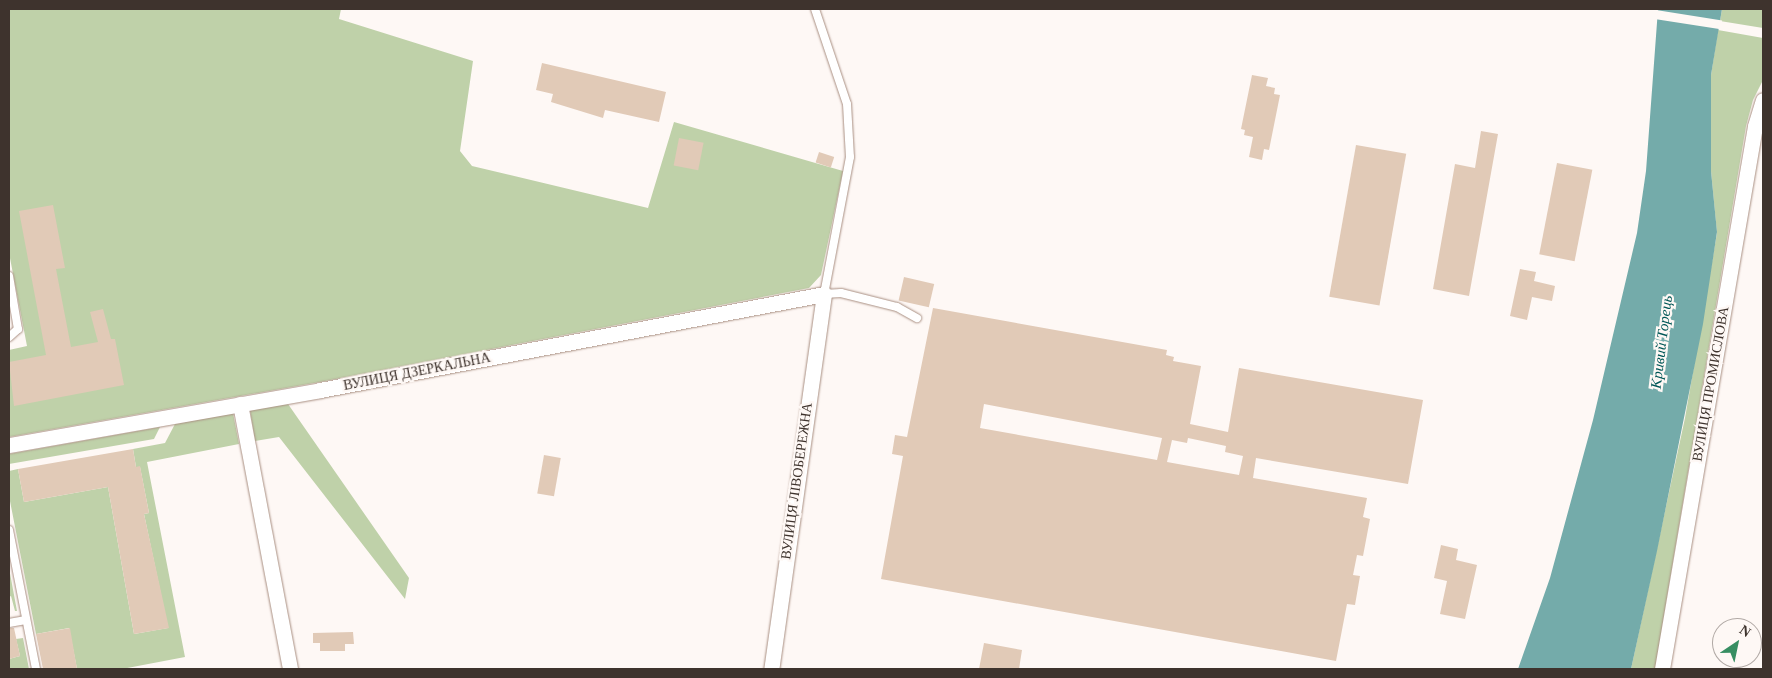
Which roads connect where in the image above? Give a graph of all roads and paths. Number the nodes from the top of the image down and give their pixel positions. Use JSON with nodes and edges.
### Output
{"nodes":[{"id":1,"x":815,"y":9,"type":"edge"},
{"id":2,"x":1763,"y":100,"type":"edge"},
{"id":3,"x":9,"y":276,"type":"edge"},
{"id":4,"x":824,"y":294,"type":"junction"},
{"id":5,"x":917,"y":318,"type":"dead end"},
{"id":6,"x":9,"y":337,"type":"edge"},
{"id":7,"x":240,"y":404,"type":"junction"},
{"id":8,"x":9,"y":445,"type":"edge"},
{"id":9,"x":9,"y":530,"type":"edge"},
{"id":10,"x":26,"y":620,"type":"junction"},
{"id":11,"x":9,"y":623,"type":"edge"},
{"id":12,"x":36,"y":669,"type":"edge"},
{"id":13,"x":290,"y":669,"type":"edge"},
{"id":14,"x":771,"y":669,"type":"edge"},
{"id":15,"x":1662,"y":669,"type":"edge"}],
"edges":[{"from":1,"to":4,"type":"lane"},
{"from":2,"to":15,"type":"street","name":"ВУЛИЦЯ ПРОМИСЛОВА"},
{"from":3,"to":6,"type":"lane"},
{"from":4,"to":5,"type":"lane"},
{"from":4,"to":7,"type":"street","name":"ВУЛИЦЯ ДЗЕРКАЛЬНА"},
{"from":4,"to":14,"type":"street","name":"ВУЛИЦЯ ЛІВОБЕРЕЖНА"},
{"from":7,"to":8,"type":"street","name":"ВУЛИЦЯ ДЗЕРКАЛЬНА"},
{"from":7,"to":13,"type":"street"},
{"from":9,"to":10,"type":"lane"},
{"from":10,"to":11,"type":"lane"},
{"from":10,"to":12,"type":"lane"}]}
